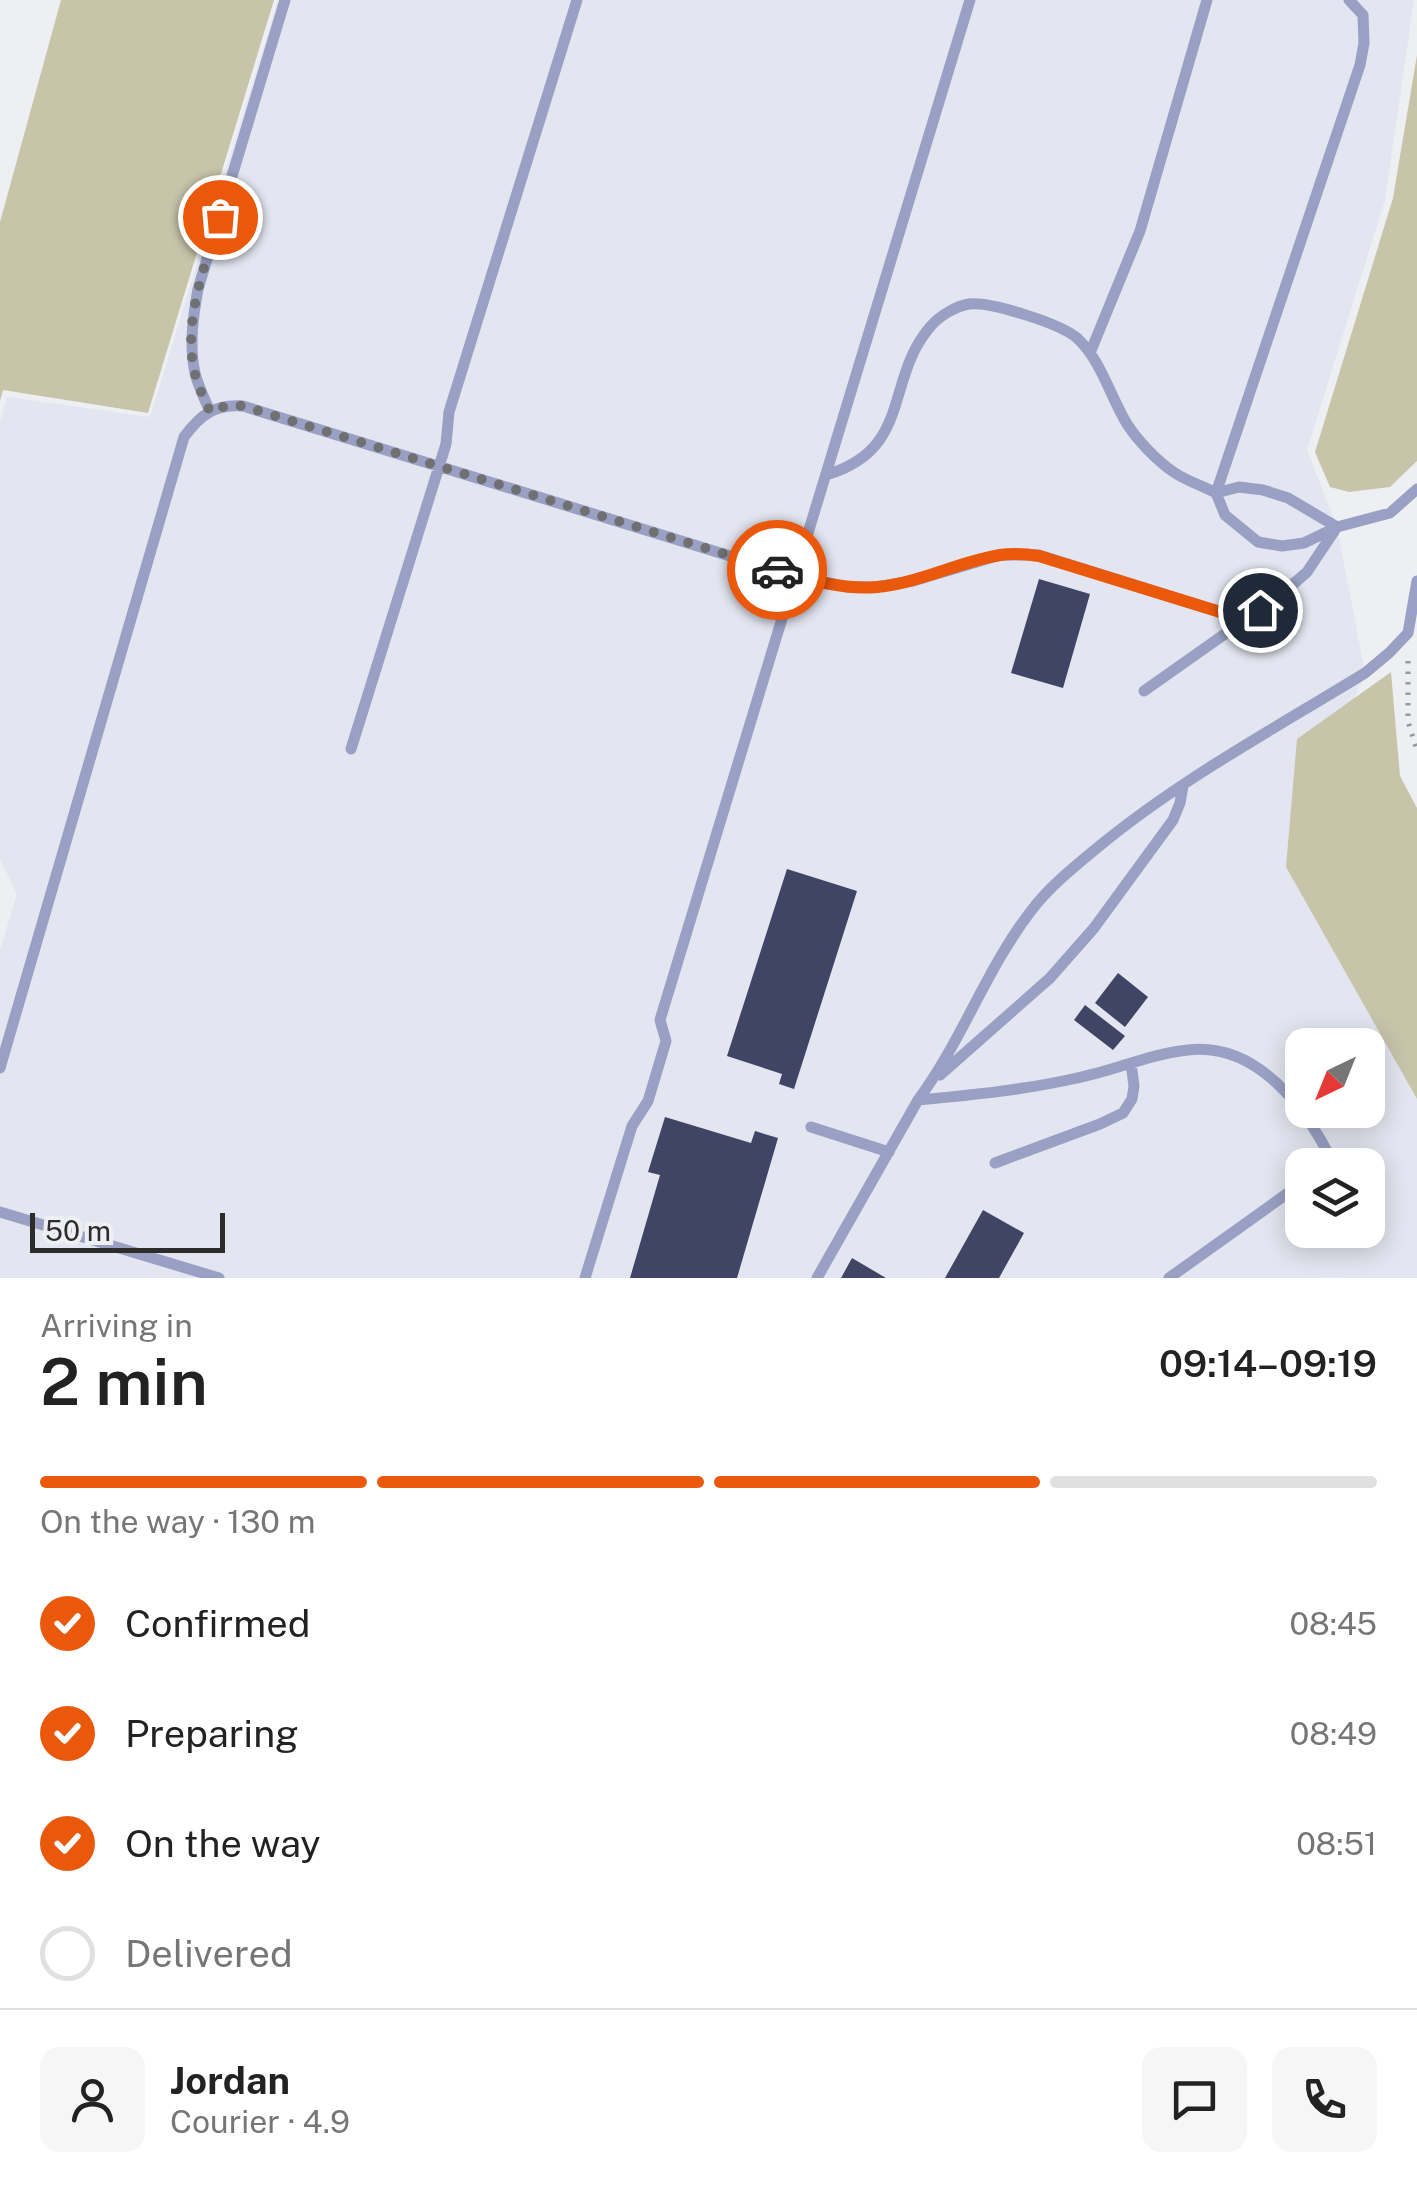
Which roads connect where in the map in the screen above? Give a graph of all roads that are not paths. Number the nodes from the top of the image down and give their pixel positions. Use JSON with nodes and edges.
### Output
{"nodes":[{"id":1,"x":286,"y":0,"type":"edge"},
{"id":2,"x":577,"y":0,"type":"edge"},
{"id":3,"x":970,"y":0,"type":"edge"},
{"id":4,"x":1207,"y":0,"type":"edge"},
{"id":5,"x":1349,"y":0,"type":"edge"},
{"id":6,"x":1090,"y":353,"type":"junction"},
{"id":7,"x":210,"y":412,"type":"junction"},
{"id":8,"x":439,"y":466,"type":"junction"},
{"id":9,"x":826,"y":476,"type":"junction"},
{"id":10,"x":1417,"y":489,"type":"edge"},
{"id":11,"x":1216,"y":493,"type":"junction"},
{"id":12,"x":1337,"y":526,"type":"junction"},
{"id":13,"x":795,"y":576,"type":"junction"},
{"id":14,"x":1417,"y":581,"type":"edge"},
{"id":15,"x":1246,"y":620,"type":"junction"},
{"id":16,"x":1144,"y":691,"type":"dead end"},
{"id":17,"x":351,"y":749,"type":"dead end"},
{"id":18,"x":1183,"y":786,"type":"junction"},
{"id":19,"x":1130,"y":1062,"type":"junction"},
{"id":20,"x":0,"y":1068,"type":"edge"},
{"id":21,"x":932,"y":1081,"type":"junction"},
{"id":22,"x":918,"y":1100,"type":"junction"},
{"id":23,"x":811,"y":1127,"type":"dead end"},
{"id":24,"x":1322,"y":1148,"type":"edge"},
{"id":25,"x":888,"y":1152,"type":"junction"},
{"id":26,"x":995,"y":1163,"type":"dead end"},
{"id":27,"x":1285,"y":1194,"type":"edge"},
{"id":28,"x":0,"y":1212,"type":"edge"},
{"id":29,"x":220,"y":1278,"type":"edge"},
{"id":30,"x":586,"y":1278,"type":"edge"},
{"id":31,"x":817,"y":1278,"type":"edge"},
{"id":32,"x":1169,"y":1278,"type":"edge"}],
"edges":[{"from":1,"to":7,"type":"lane"},
{"from":2,"to":8,"type":"lane"},
{"from":3,"to":9,"type":"lane"},
{"from":4,"to":6,"type":"lane"},
{"from":5,"to":11,"type":"lane"},
{"from":6,"to":9,"type":"lane"},
{"from":6,"to":11,"type":"lane"},
{"from":7,"to":8,"type":"lane"},
{"from":7,"to":20,"type":"lane"},
{"from":8,"to":13,"type":"lane"},
{"from":8,"to":17,"type":"lane"},
{"from":9,"to":13,"type":"lane"},
{"from":10,"to":12,"type":"lane"},
{"from":11,"to":12,"type":"lane"},
{"from":11,"to":12,"type":"lane"},
{"from":12,"to":15,"type":"lane"},
{"from":13,"to":15,"type":"lane"},
{"from":13,"to":30,"type":"lane"},
{"from":14,"to":18,"type":"lane"},
{"from":15,"to":16,"type":"lane"},
{"from":18,"to":21,"type":"lane"},
{"from":18,"to":21,"type":"lane"},
{"from":19,"to":22,"type":"lane"},
{"from":19,"to":24,"type":"lane"},
{"from":19,"to":26,"type":"lane"},
{"from":21,"to":22,"type":"lane"},
{"from":22,"to":25,"type":"lane"},
{"from":23,"to":25,"type":"lane"},
{"from":25,"to":31,"type":"lane"},
{"from":27,"to":32,"type":"lane"},
{"from":28,"to":29,"type":"lane"}]}
